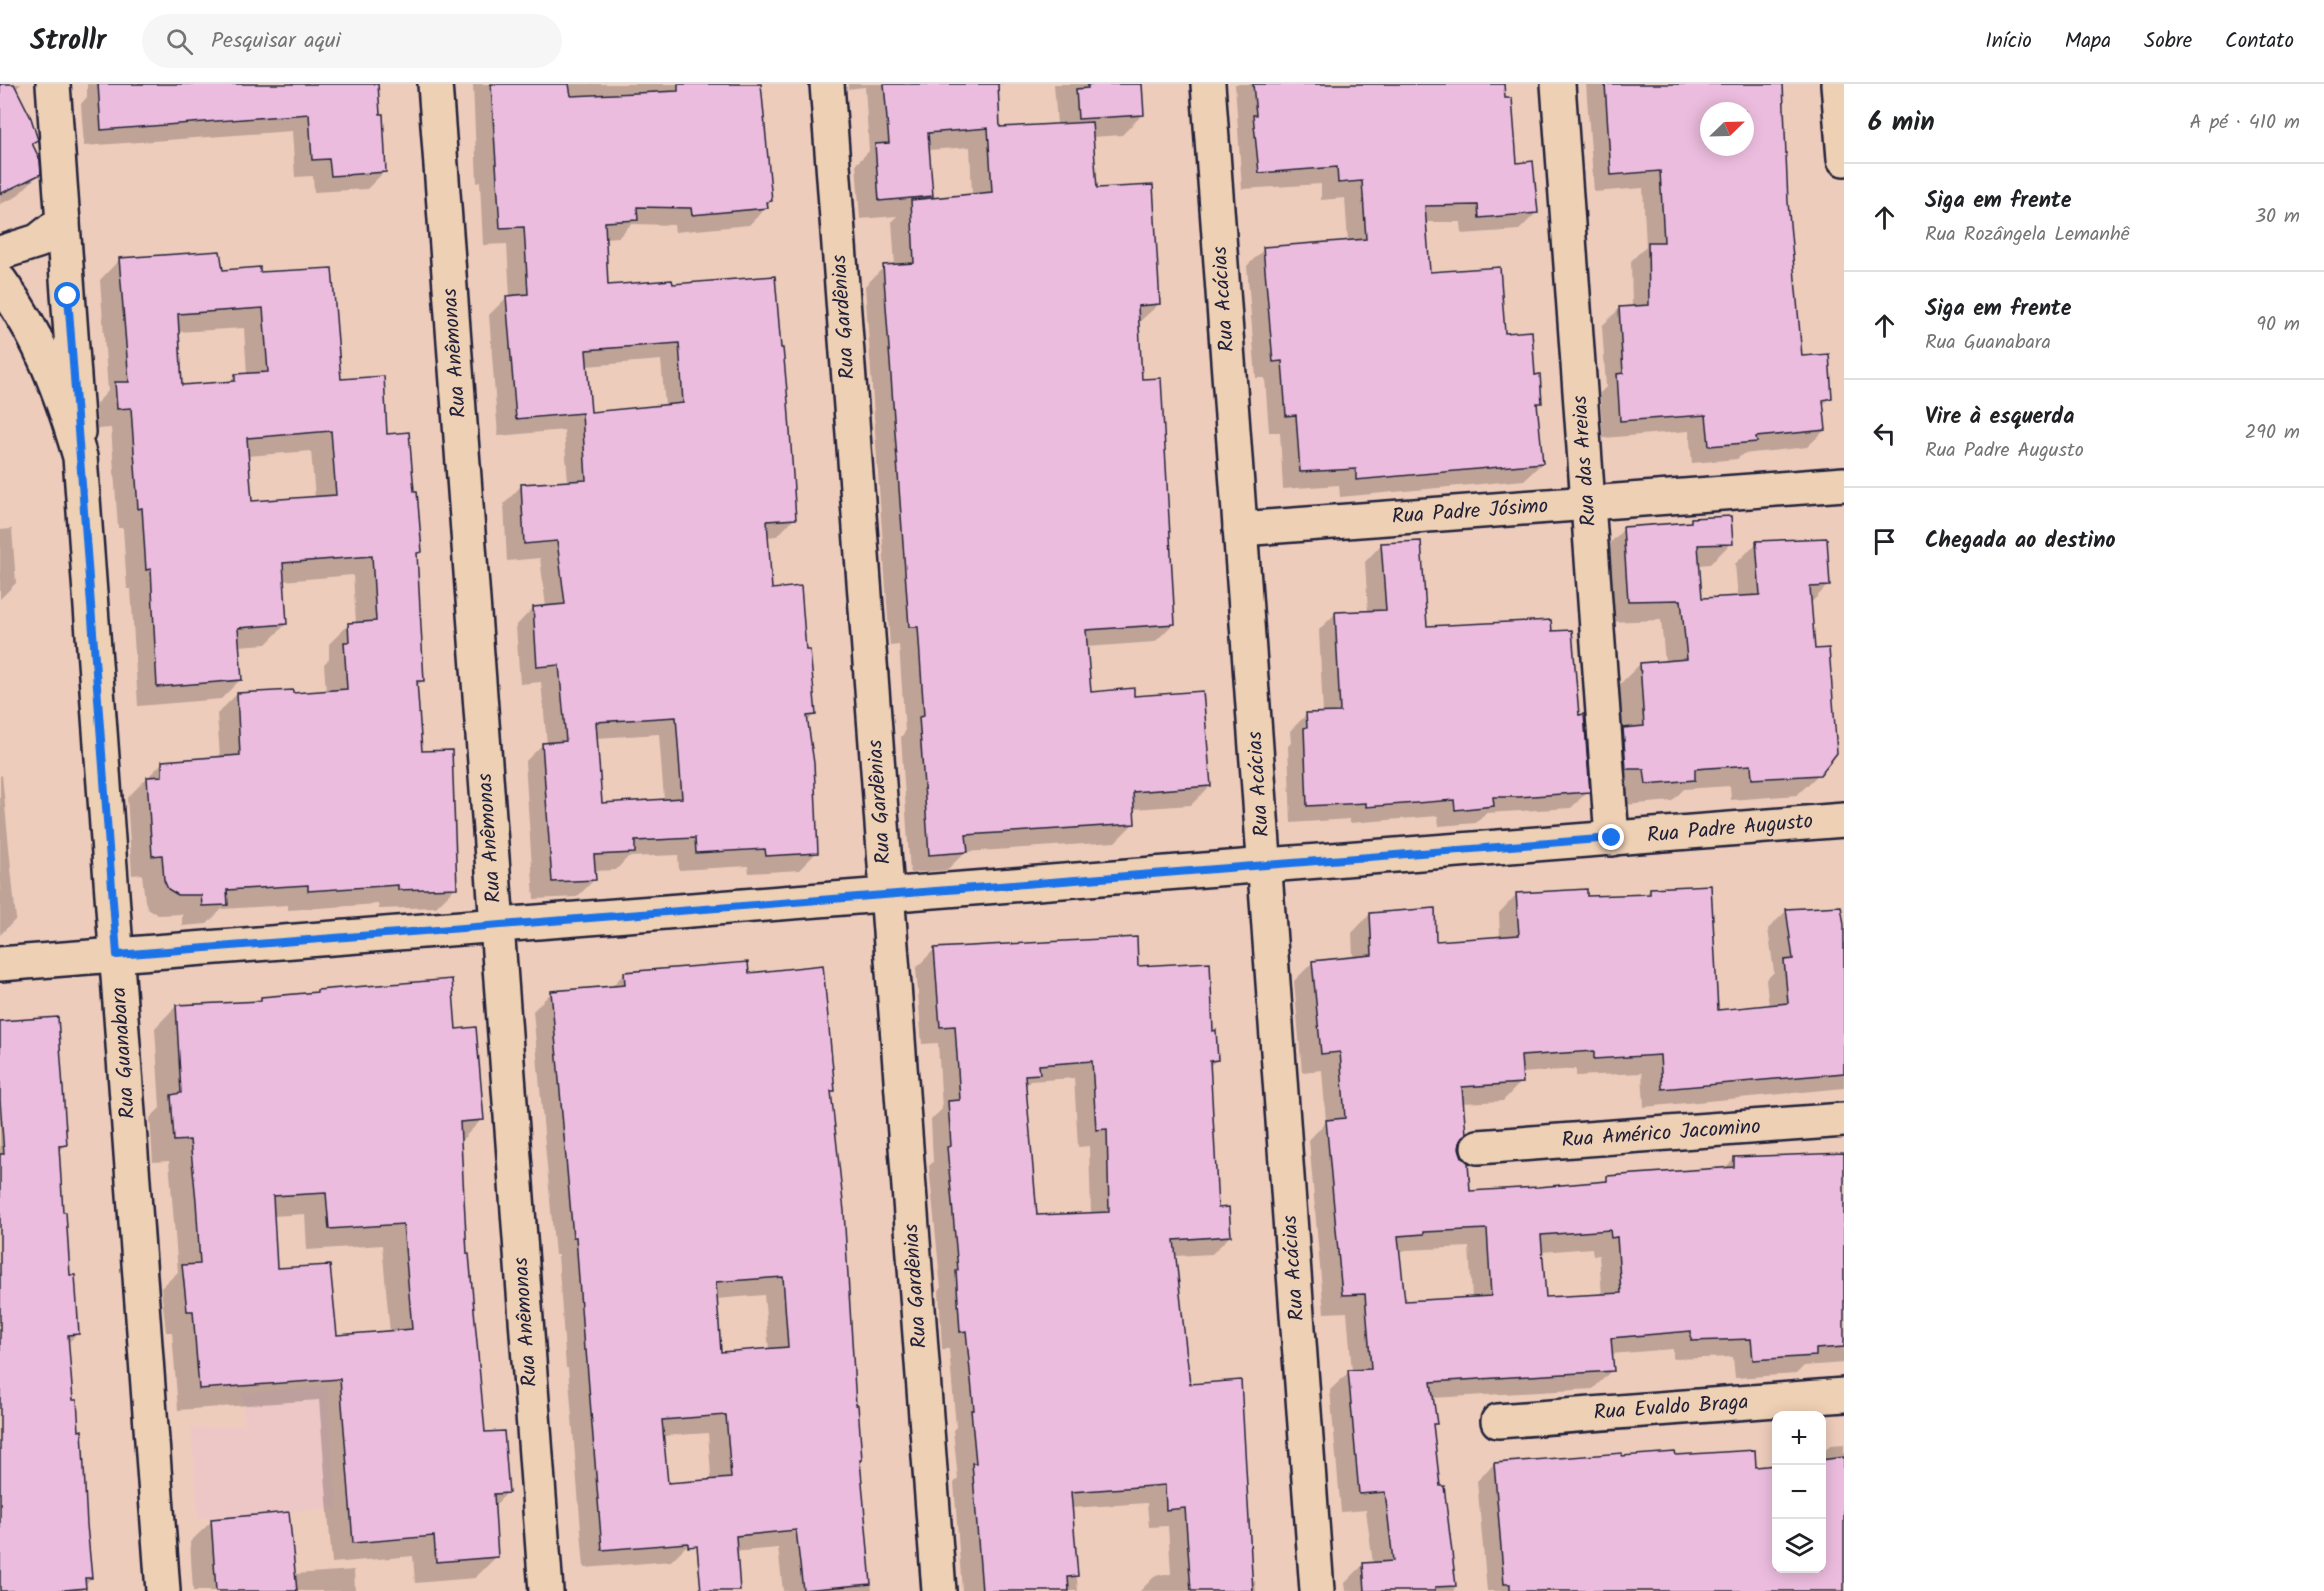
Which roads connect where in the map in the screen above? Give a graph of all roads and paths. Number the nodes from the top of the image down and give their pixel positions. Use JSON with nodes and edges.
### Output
{"nodes":[{"id":1,"x":53,"y":84,"type":"edge"},
{"id":2,"x":435,"y":84,"type":"edge"},
{"id":3,"x":827,"y":84,"type":"edge"},
{"id":4,"x":1208,"y":84,"type":"edge"},
{"id":5,"x":1558,"y":84,"type":"edge"},
{"id":6,"x":1838,"y":84,"type":"edge"},
{"id":7,"x":1844,"y":159,"type":"edge"},
{"id":8,"x":63,"y":221,"type":"junction"},
{"id":9,"x":0,"y":253,"type":"edge"},
{"id":10,"x":0,"y":281,"type":"edge"},
{"id":11,"x":80,"y":457,"type":"junction"},
{"id":12,"x":1844,"y":484,"type":"edge"},
{"id":13,"x":1588,"y":503,"type":"junction"},
{"id":14,"x":1240,"y":529,"type":"junction"},
{"id":15,"x":1844,"y":820,"type":"edge"},
{"id":16,"x":1612,"y":838,"type":"junction"},
{"id":17,"x":1264,"y":865,"type":"junction"},
{"id":18,"x":887,"y":895,"type":"junction"},
{"id":19,"x":497,"y":925,"type":"junction"},
{"id":20,"x":117,"y":955,"type":"junction"},
{"id":21,"x":0,"y":964,"type":"edge"},
{"id":22,"x":1844,"y":1120,"type":"edge"},
{"id":23,"x":1478,"y":1147,"type":"dead end"},
{"id":24,"x":1844,"y":1395,"type":"edge"},
{"id":25,"x":1498,"y":1420,"type":"dead end"},
{"id":26,"x":163,"y":1591,"type":"edge"},
{"id":27,"x":546,"y":1591,"type":"edge"},
{"id":28,"x":939,"y":1591,"type":"edge"},
{"id":29,"x":1317,"y":1591,"type":"edge"}],
"edges":[{"from":1,"to":8,"type":"street"},
{"from":2,"to":19,"type":"street","name":"Rua Anêmonas"},
{"from":3,"to":18,"type":"street","name":"Rua Gardênias"},
{"from":4,"to":14,"type":"street","name":"Rua Acácias"},
{"from":5,"to":13,"type":"street","name":"Rua das Areias"},
{"from":6,"to":7,"type":"street"},
{"from":8,"to":9,"type":"street"},
{"from":8,"to":11,"type":"street"},
{"from":10,"to":11,"type":"street","name":"Rua Guanabara"},
{"from":11,"to":20,"type":"street","name":"Rua Guanabara"},
{"from":12,"to":13,"type":"street","name":"Rua Padre Jósimo"},
{"from":13,"to":14,"type":"street","name":"Rua Padre Jósimo"},
{"from":13,"to":16,"type":"street","name":"Rua das Areias"},
{"from":14,"to":17,"type":"street","name":"Rua Acácias"},
{"from":15,"to":16,"type":"street","name":"Rua Padre Augusto"},
{"from":16,"to":17,"type":"street","name":"Rua Padre Augusto"},
{"from":17,"to":18,"type":"street","name":"Rua Padre Augusto"},
{"from":17,"to":29,"type":"street","name":"Rua Acácias"},
{"from":18,"to":19,"type":"street","name":"Rua Padre Augusto"},
{"from":18,"to":28,"type":"street","name":"Rua Gardênias"},
{"from":19,"to":20,"type":"street","name":"Rua Padre Augusto"},
{"from":19,"to":27,"type":"street","name":"Rua Anêmonas"},
{"from":20,"to":21,"type":"street","name":"Rua Padre Augusto"},
{"from":20,"to":26,"type":"street","name":"Rua Guanabara"},
{"from":22,"to":23,"type":"street","name":"Rua Américo Jacomino"},
{"from":24,"to":25,"type":"street","name":"Rua Evaldo Braga"}]}
